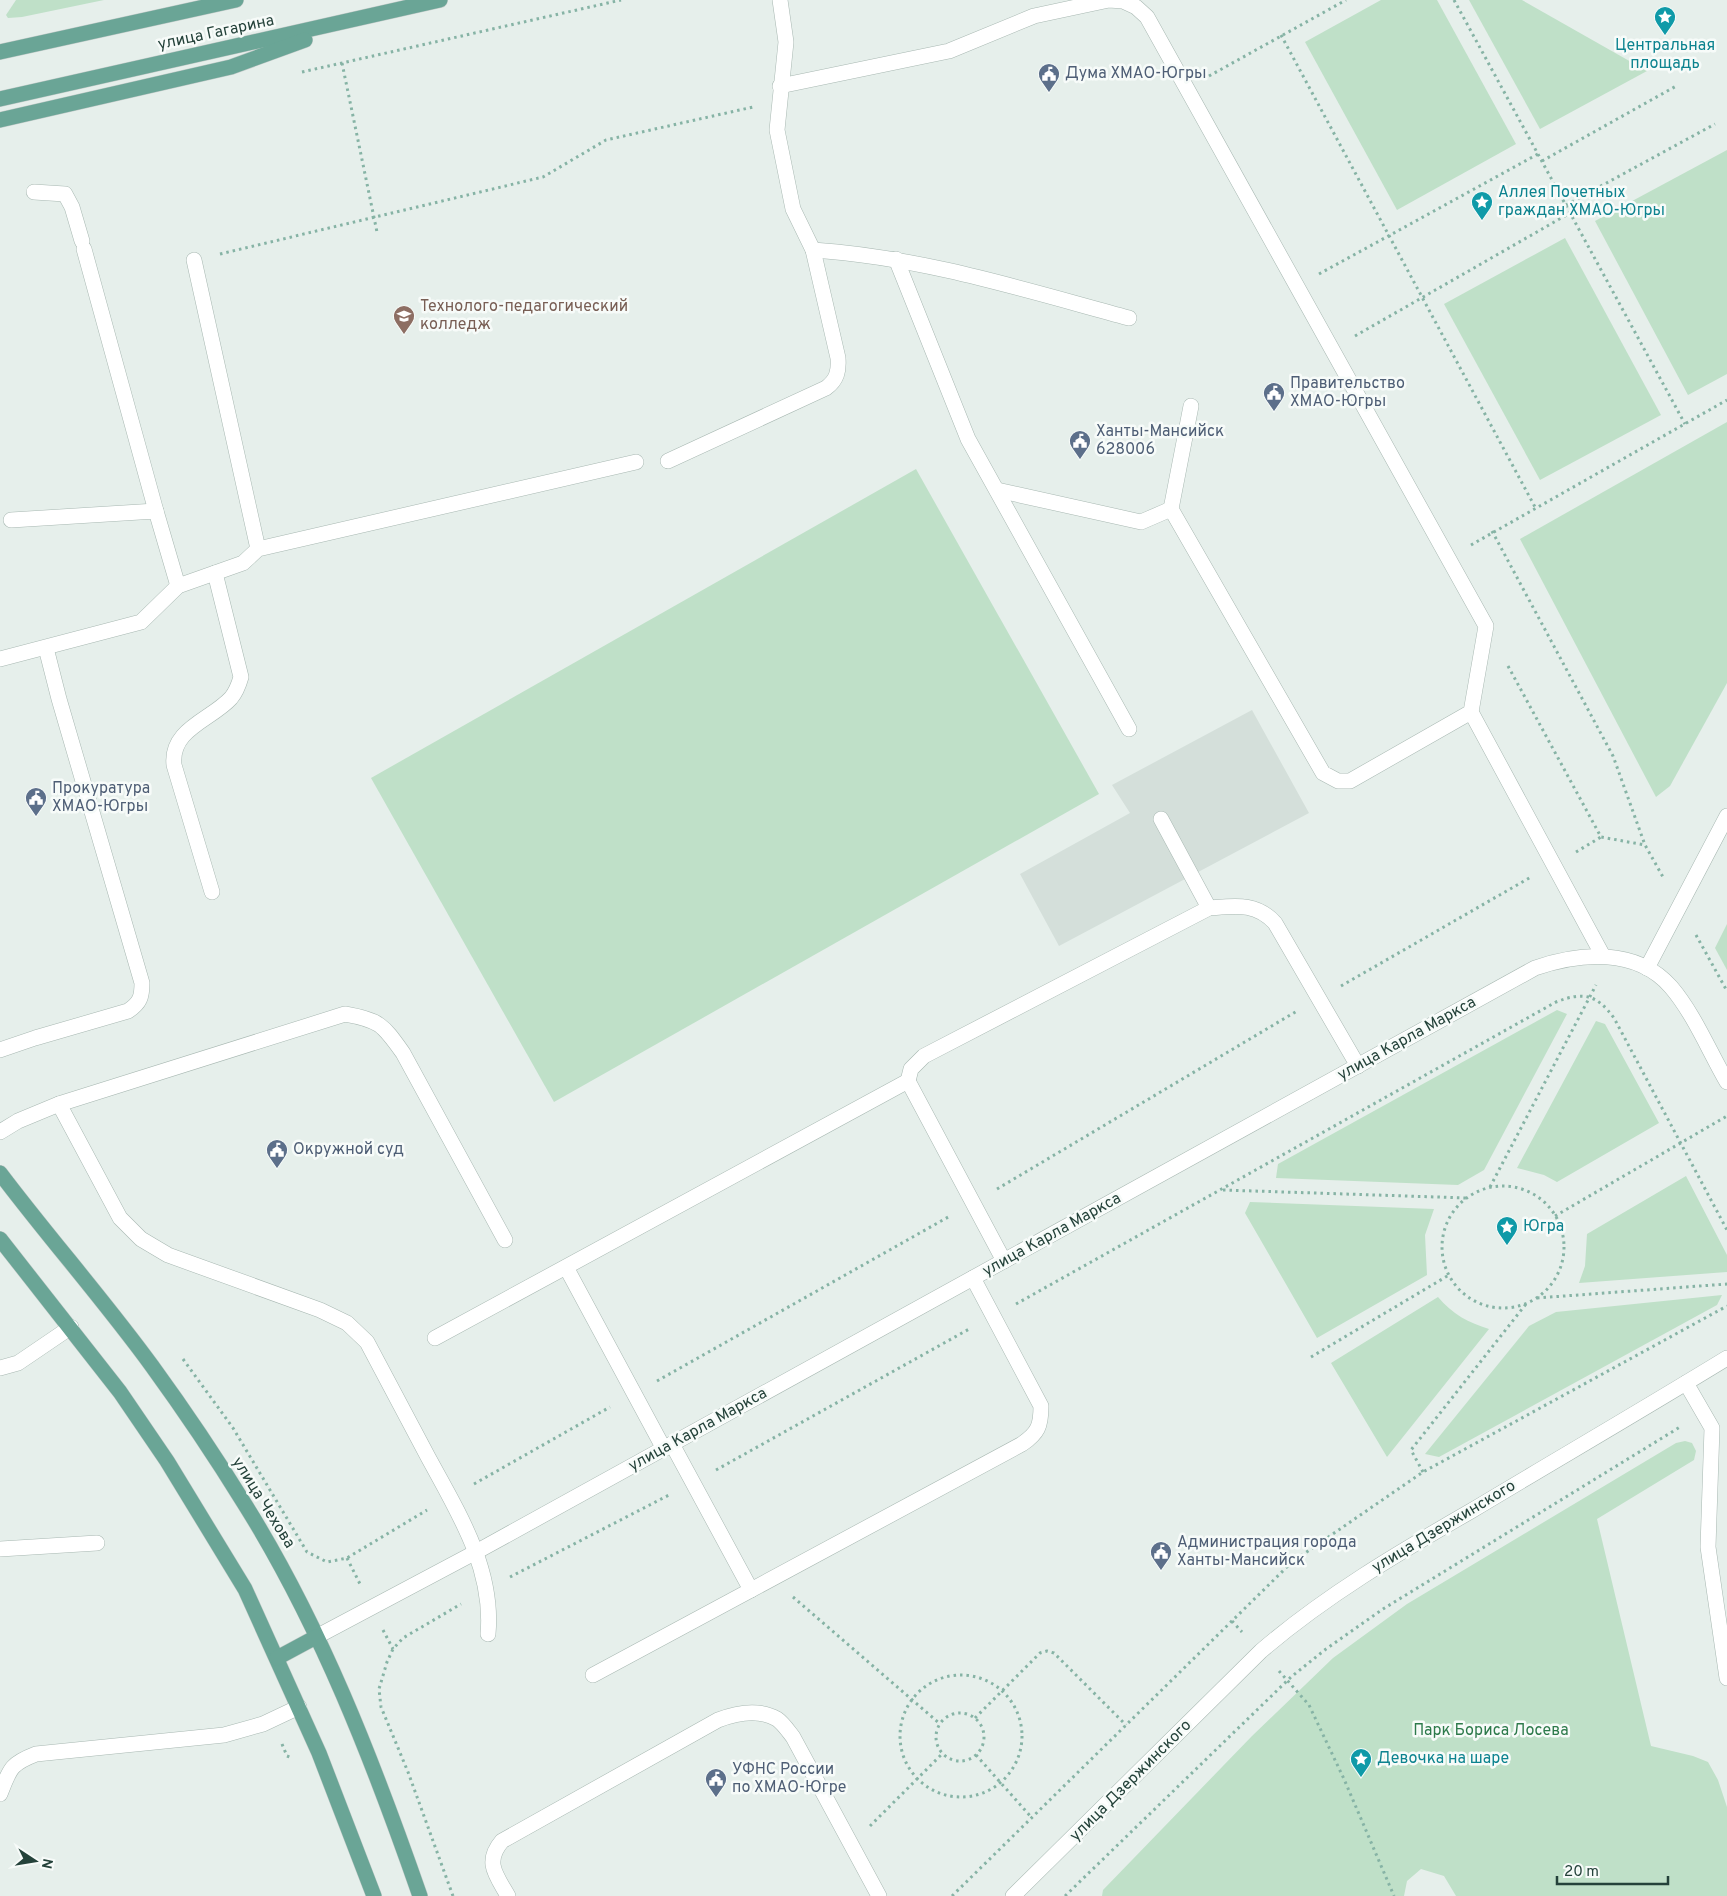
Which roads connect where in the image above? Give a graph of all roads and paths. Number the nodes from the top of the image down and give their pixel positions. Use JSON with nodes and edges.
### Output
{"nodes":[{"id":1,"x":236,"y":0,"type":"edge"},
{"id":2,"x":440,"y":0,"type":"edge"},
{"id":3,"x":621,"y":0,"type":"edge"},
{"id":4,"x":780,"y":0,"type":"edge"},
{"id":5,"x":1346,"y":0,"type":"edge"},
{"id":6,"x":1454,"y":0,"type":"edge"},
{"id":7,"x":357,"y":20,"type":"junction"},
{"id":8,"x":1281,"y":35,"type":"junction"},
{"id":9,"x":0,"y":52,"type":"edge"},
{"id":10,"x":342,"y":63,"type":"junction"},
{"id":11,"x":294,"y":74,"type":"dead end"},
{"id":12,"x":67,"y":84,"type":"junction"},
{"id":13,"x":1678,"y":85,"type":"dead end"},
{"id":14,"x":1186,"y":88,"type":"junction"},
{"id":15,"x":779,"y":94,"type":"junction"},
{"id":16,"x":0,"y":99,"type":"edge"},
{"id":17,"x":0,"y":112,"type":"edge"},
{"id":18,"x":0,"y":120,"type":"edge"},
{"id":19,"x":1716,"y":124,"type":"dead end"},
{"id":20,"x":1538,"y":154,"type":"junction"},
{"id":21,"x":1542,"y":161,"type":"junction"},
{"id":22,"x":34,"y":192,"type":"dead end"},
{"id":23,"x":1566,"y":205,"type":"junction"},
{"id":24,"x":1570,"y":213,"type":"junction"},
{"id":25,"x":375,"y":218,"type":"junction"},
{"id":26,"x":378,"y":232,"type":"dead end"},
{"id":27,"x":1389,"y":236,"type":"junction"},
{"id":28,"x":813,"y":250,"type":"junction"},
{"id":29,"x":896,"y":259,"type":"junction"},
{"id":30,"x":194,"y":260,"type":"joint"},
{"id":31,"x":1297,"y":286,"type":"junction"},
{"id":32,"x":1422,"y":298,"type":"junction"},
{"id":33,"x":1129,"y":318,"type":"dead end"},
{"id":34,"x":1332,"y":349,"type":"junction"},
{"id":35,"x":1727,"y":400,"type":"edge"},
{"id":36,"x":1190,"y":406,"type":"dead end"},
{"id":37,"x":1684,"y":424,"type":"junction"},
{"id":38,"x":636,"y":462,"type":"dead end"},
{"id":39,"x":668,"y":462,"type":"dead end"},
{"id":40,"x":997,"y":490,"type":"junction"},
{"id":41,"x":1535,"y":507,"type":"junction"},
{"id":42,"x":1171,"y":509,"type":"junction"},
{"id":43,"x":156,"y":511,"type":"junction"},
{"id":44,"x":11,"y":520,"type":"dead end"},
{"id":45,"x":1492,"y":531,"type":"junction"},
{"id":46,"x":258,"y":550,"type":"junction"},
{"id":47,"x":1448,"y":559,"type":"junction"},
{"id":48,"x":215,"y":573,"type":"junction"},
{"id":49,"x":178,"y":586,"type":"junction"},
{"id":50,"x":1486,"y":626,"type":"junction"},
{"id":51,"x":46,"y":648,"type":"junction"},
{"id":52,"x":0,"y":659,"type":"edge"},
{"id":53,"x":1471,"y":712,"type":"junction"},
{"id":54,"x":1129,"y":729,"type":"dead end"},
{"id":55,"x":1727,"y":816,"type":"edge"},
{"id":56,"x":1161,"y":819,"type":"dead end"},
{"id":57,"x":1645,"y":845,"type":"junction"},
{"id":58,"x":212,"y":892,"type":"dead end"},
{"id":59,"x":1680,"y":906,"type":"junction"},
{"id":60,"x":1209,"y":908,"type":"junction"},
{"id":61,"x":1603,"y":956,"type":"junction"},
{"id":62,"x":1622,"y":959,"type":"junction"},
{"id":63,"x":1647,"y":968,"type":"junction"},
{"id":64,"x":1727,"y":991,"type":"edge"},
{"id":65,"x":1596,"y":999,"type":"dead end"},
{"id":66,"x":0,"y":1050,"type":"edge"},
{"id":67,"x":1358,"y":1066,"type":"junction"},
{"id":68,"x":908,"y":1081,"type":"junction"},
{"id":69,"x":1727,"y":1082,"type":"edge"},
{"id":70,"x":59,"y":1104,"type":"junction"},
{"id":71,"x":1727,"y":1116,"type":"edge"},
{"id":72,"x":0,"y":1132,"type":"edge"},
{"id":73,"x":1680,"y":1144,"type":"junction"},
{"id":74,"x":0,"y":1173,"type":"edge"},
{"id":75,"x":1489,"y":1188,"type":"junction"},
{"id":76,"x":1221,"y":1190,"type":"dead end"},
{"id":77,"x":1468,"y":1198,"type":"junction"},
{"id":78,"x":1555,"y":1216,"type":"junction"},
{"id":79,"x":1727,"y":1230,"type":"edge"},
{"id":80,"x":0,"y":1239,"type":"edge"},
{"id":81,"x":505,"y":1240,"type":"dead end"},
{"id":82,"x":0,"y":1251,"type":"edge"},
{"id":83,"x":1004,"y":1261,"type":"junction"},
{"id":84,"x":567,"y":1268,"type":"junction"},
{"id":85,"x":1449,"y":1275,"type":"junction"},
{"id":86,"x":973,"y":1278,"type":"junction"},
{"id":87,"x":1727,"y":1284,"type":"edge"},
{"id":88,"x":1536,"y":1298,"type":"junction"},
{"id":89,"x":1527,"y":1303,"type":"junction"},
{"id":90,"x":54,"y":1306,"type":"junction"},
{"id":91,"x":71,"y":1327,"type":"junction"},
{"id":92,"x":435,"y":1338,"type":"dead end"},
{"id":93,"x":1311,"y":1357,"type":"dead end"},
{"id":94,"x":1727,"y":1358,"type":"edge"},
{"id":95,"x":0,"y":1368,"type":"edge"},
{"id":96,"x":1686,"y":1383,"type":"junction"},
{"id":97,"x":1705,"y":1413,"type":"junction"},
{"id":98,"x":668,"y":1446,"type":"junction"},
{"id":99,"x":1423,"y":1472,"type":"dead end"},
{"id":100,"x":97,"y":1543,"type":"dead end"},
{"id":101,"x":0,"y":1549,"type":"edge"},
{"id":102,"x":476,"y":1552,"type":"junction"},
{"id":103,"x":772,"y":1578,"type":"junction"},
{"id":104,"x":751,"y":1590,"type":"junction"},
{"id":105,"x":488,"y":1634,"type":"dead end"},
{"id":106,"x":316,"y":1637,"type":"junction"},
{"id":107,"x":393,"y":1649,"type":"dead end"},
{"id":108,"x":277,"y":1658,"type":"junction"},
{"id":109,"x":593,"y":1675,"type":"dead end"},
{"id":110,"x":1727,"y":1678,"type":"edge"},
{"id":111,"x":1288,"y":1680,"type":"junction"},
{"id":112,"x":1002,"y":1691,"type":"junction"},
{"id":113,"x":911,"y":1699,"type":"junction"},
{"id":114,"x":299,"y":1707,"type":"junction"},
{"id":115,"x":975,"y":1718,"type":"junction"},
{"id":116,"x":939,"y":1724,"type":"junction"},
{"id":117,"x":1126,"y":1725,"type":"dead end"},
{"id":118,"x":942,"y":1754,"type":"junction"},
{"id":119,"x":976,"y":1756,"type":"junction"},
{"id":120,"x":917,"y":1779,"type":"junction"},
{"id":121,"x":1000,"y":1783,"type":"junction"},
{"id":122,"x":0,"y":1794,"type":"edge"},
{"id":123,"x":1032,"y":1818,"type":"dead end"},
{"id":124,"x":852,"y":1845,"type":"junction"},
{"id":125,"x":374,"y":1896,"type":"edge"},
{"id":126,"x":420,"y":1896,"type":"edge"},
{"id":127,"x":453,"y":1896,"type":"edge"},
{"id":128,"x":508,"y":1896,"type":"edge"},
{"id":129,"x":879,"y":1896,"type":"edge"},
{"id":130,"x":1012,"y":1896,"type":"edge"},
{"id":131,"x":1065,"y":1896,"type":"edge"},
{"id":132,"x":1394,"y":1896,"type":"edge"}],
"edges":[{"from":1,"to":9,"type":"main road","name":"улица Гагарина"},
{"from":2,"to":7,"type":"main road","name":"улица Гагарина"},
{"from":3,"to":10,"type":"path"},
{"from":4,"to":15,"type":"street"},
{"from":5,"to":8,"type":"path"},
{"from":6,"to":20,"type":"path"},
{"from":7,"to":12,"type":"main road","name":"улица Гагарина"},
{"from":7,"to":18,"type":"main road"},
{"from":8,"to":14,"type":"path"},
{"from":8,"to":27,"type":"path"},
{"from":10,"to":11,"type":"path"},
{"from":10,"to":25,"type":"path"},
{"from":12,"to":16,"type":"main road","name":"улица Гагарина"},
{"from":12,"to":17,"type":"main road"},
{"from":13,"to":21,"type":"path"},
{"from":14,"to":15,"type":"street"},
{"from":14,"to":31,"type":"street"},
{"from":15,"to":25,"type":"path"},
{"from":15,"to":28,"type":"street"},
{"from":19,"to":23,"type":"path"},
{"from":20,"to":21,"type":"path"},
{"from":20,"to":27,"type":"path"},
{"from":21,"to":23,"type":"path"},
{"from":22,"to":43,"type":"street"},
{"from":23,"to":24,"type":"path"},
{"from":24,"to":32,"type":"path"},
{"from":24,"to":37,"type":"path"},
{"from":25,"to":26,"type":"path"},
{"from":25,"to":30,"type":"path"},
{"from":27,"to":31,"type":"path"},
{"from":27,"to":32,"type":"path"},
{"from":28,"to":29,"type":"street"},
{"from":28,"to":39,"type":"street"},
{"from":29,"to":33,"type":"street"},
{"from":29,"to":40,"type":"street"},
{"from":30,"to":46,"type":"street"},
{"from":31,"to":34,"type":"street"},
{"from":32,"to":34,"type":"path"},
{"from":32,"to":41,"type":"path"},
{"from":34,"to":47,"type":"street"},
{"from":35,"to":37,"type":"path"},
{"from":36,"to":42,"type":"street"},
{"from":37,"to":41,"type":"path"},
{"from":38,"to":46,"type":"street"},
{"from":40,"to":42,"type":"street"},
{"from":40,"to":54,"type":"street"},
{"from":41,"to":45,"type":"path"},
{"from":42,"to":53,"type":"street"},
{"from":43,"to":44,"type":"street"},
{"from":43,"to":49,"type":"street"},
{"from":45,"to":47,"type":"path"},
{"from":45,"to":57,"type":"path"},
{"from":46,"to":48,"type":"street"},
{"from":47,"to":50,"type":"street"},
{"from":48,"to":49,"type":"street"},
{"from":48,"to":58,"type":"street"},
{"from":49,"to":51,"type":"street"},
{"from":50,"to":53,"type":"street"},
{"from":50,"to":57,"type":"path"},
{"from":51,"to":52,"type":"street"},
{"from":51,"to":66,"type":"street"},
{"from":53,"to":61,"type":"street"},
{"from":55,"to":59,"type":"street"},
{"from":56,"to":60,"type":"street"},
{"from":57,"to":59,"type":"path"},
{"from":59,"to":63,"type":"street"},
{"from":59,"to":64,"type":"path"},
{"from":60,"to":67,"type":"street"},
{"from":60,"to":68,"type":"street"},
{"from":61,"to":62,"type":"street","name":"улица Карла Маркса"},
{"from":61,"to":67,"type":"street","name":"улица Карла Маркса"},
{"from":62,"to":63,"type":"street","name":"улица Карла Маркса"},
{"from":62,"to":75,"type":"path"},
{"from":63,"to":69,"type":"street"},
{"from":65,"to":73,"type":"path"},
{"from":67,"to":83,"type":"street","name":"улица Карла Маркса"},
{"from":68,"to":83,"type":"street"},
{"from":68,"to":84,"type":"street"},
{"from":70,"to":72,"type":"street"},
{"from":70,"to":81,"type":"street"},
{"from":70,"to":102,"type":"street"},
{"from":71,"to":73,"type":"path"},
{"from":73,"to":78,"type":"path"},
{"from":73,"to":79,"type":"path"},
{"from":74,"to":106,"type":"main road","name":"улица Чехова"},
{"from":75,"to":77,"type":"path"},
{"from":75,"to":78,"type":"path"},
{"from":76,"to":77,"type":"path"},
{"from":77,"to":85,"type":"path"},
{"from":78,"to":88,"type":"path"},
{"from":80,"to":90,"type":"main road"},
{"from":82,"to":90,"type":"main road"},
{"from":83,"to":86,"type":"street","name":"улица Карла Маркса"},
{"from":84,"to":92,"type":"street"},
{"from":84,"to":98,"type":"street"},
{"from":85,"to":89,"type":"path"},
{"from":85,"to":93,"type":"path"},
{"from":86,"to":98,"type":"street","name":"улица Карла Маркса"},
{"from":86,"to":103,"type":"street"},
{"from":87,"to":88,"type":"path"},
{"from":88,"to":89,"type":"path"},
{"from":89,"to":99,"type":"path"},
{"from":90,"to":91,"type":"main road"},
{"from":91,"to":95,"type":"street"},
{"from":91,"to":108,"type":"main road"},
{"from":94,"to":96,"type":"street","name":"улица Дзержинского"},
{"from":96,"to":97,"type":"street"},
{"from":96,"to":130,"type":"street","name":"улица Дзержинского"},
{"from":97,"to":110,"type":"street"},
{"from":97,"to":111,"type":"path"},
{"from":98,"to":102,"type":"street","name":"улица Карла Маркса"},
{"from":98,"to":104,"type":"street"},
{"from":100,"to":101,"type":"street"},
{"from":102,"to":105,"type":"street"},
{"from":102,"to":106,"type":"street","name":"улица Карла Маркса"},
{"from":103,"to":104,"type":"street"},
{"from":103,"to":113,"type":"path"},
{"from":104,"to":109,"type":"street"},
{"from":106,"to":108,"type":"main road"},
{"from":106,"to":126,"type":"main road","name":"улица Чехова"},
{"from":107,"to":127,"type":"path"},
{"from":108,"to":114,"type":"main road"},
{"from":111,"to":131,"type":"path"},
{"from":111,"to":132,"type":"path"},
{"from":112,"to":113,"type":"path"},
{"from":112,"to":115,"type":"path"},
{"from":112,"to":117,"type":"path"},
{"from":112,"to":121,"type":"path"},
{"from":113,"to":116,"type":"path"},
{"from":113,"to":120,"type":"path"},
{"from":114,"to":122,"type":"street"},
{"from":114,"to":125,"type":"main road"},
{"from":115,"to":116,"type":"path"},
{"from":115,"to":119,"type":"path"},
{"from":116,"to":118,"type":"path"},
{"from":118,"to":119,"type":"path"},
{"from":118,"to":120,"type":"path"},
{"from":119,"to":121,"type":"path"},
{"from":120,"to":121,"type":"path"},
{"from":120,"to":124,"type":"path"},
{"from":121,"to":123,"type":"path"},
{"from":124,"to":128,"type":"street"},
{"from":124,"to":129,"type":"street"}]}
